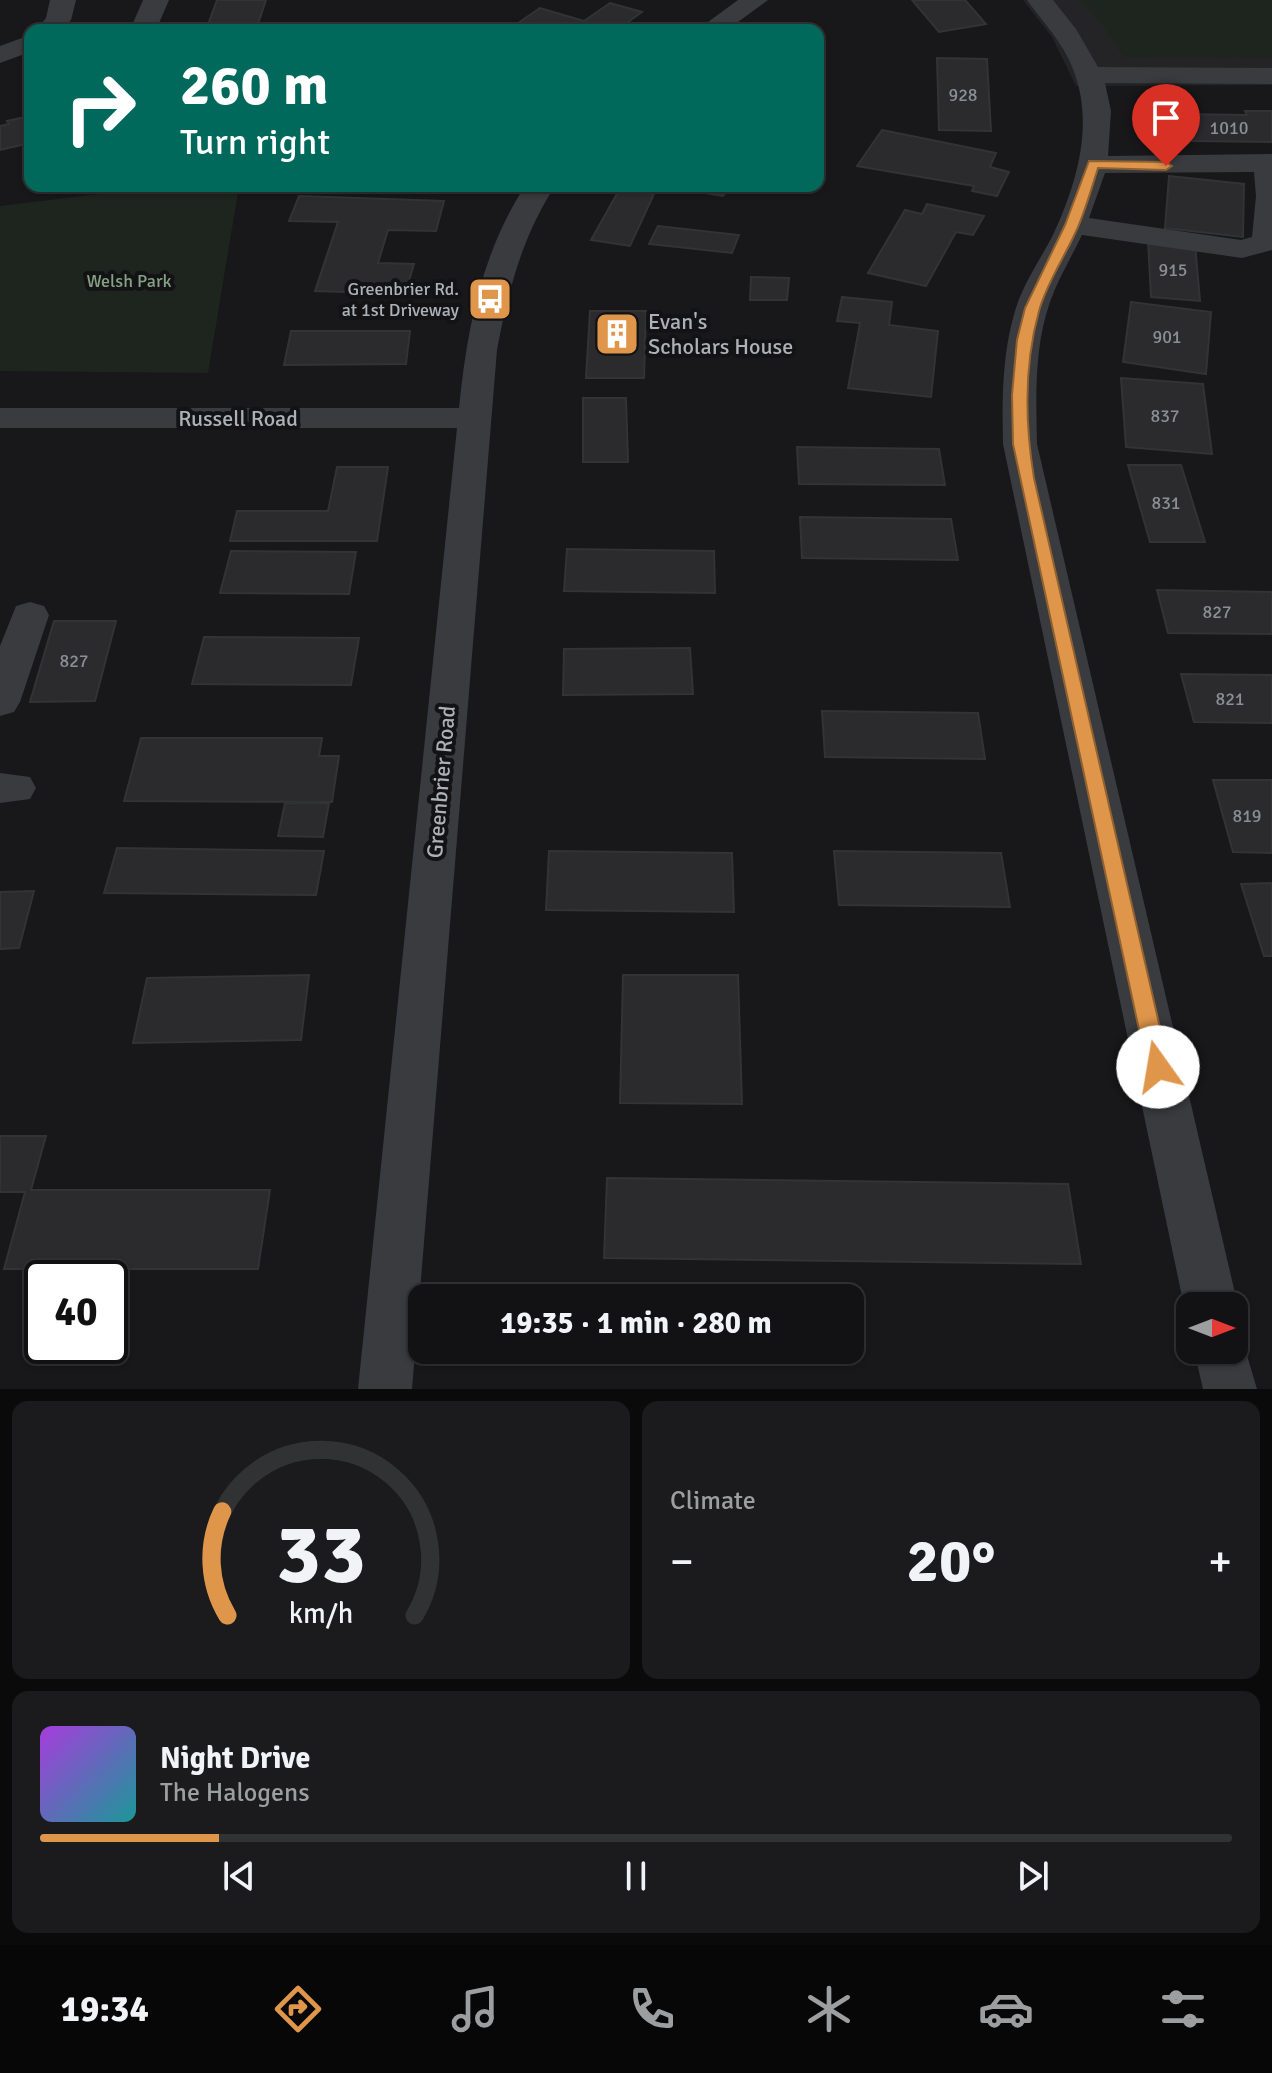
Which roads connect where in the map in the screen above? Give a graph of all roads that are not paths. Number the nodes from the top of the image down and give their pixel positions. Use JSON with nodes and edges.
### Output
{"nodes":[{"id":1,"x":63,"y":0,"type":"edge"},
{"id":2,"x":156,"y":0,"type":"edge"},
{"id":3,"x":755,"y":0,"type":"edge"},
{"id":4,"x":1040,"y":0,"type":"edge"},
{"id":5,"x":54,"y":24,"type":"edge"},
{"id":6,"x":146,"y":24,"type":"edge"},
{"id":7,"x":719,"y":24,"type":"edge"},
{"id":8,"x":24,"y":45,"type":"edge"},
{"id":9,"x":0,"y":55,"type":"edge"},
{"id":10,"x":1091,"y":75,"type":"junction"},
{"id":11,"x":1272,"y":76,"type":"edge"},
{"id":12,"x":1270,"y":163,"type":"edge"},
{"id":13,"x":1093,"y":164,"type":"junction"},
{"id":14,"x":537,"y":192,"type":"edge"},
{"id":15,"x":1072,"y":225,"type":"junction"},
{"id":16,"x":0,"y":418,"type":"edge"},
{"id":17,"x":476,"y":418,"type":"junction"},
{"id":18,"x":30,"y":615,"type":"dead end"},
{"id":19,"x":0,"y":702,"type":"edge"},
{"id":20,"x":1208,"y":1292,"type":"edge"},
{"id":21,"x":1224,"y":1364,"type":"edge"},
{"id":22,"x":385,"y":1389,"type":"edge"},
{"id":23,"x":1230,"y":1389,"type":"edge"}],
"edges":[{"from":1,"to":5,"type":"street"},
{"from":2,"to":6,"type":"street"},
{"from":3,"to":7,"type":"street"},
{"from":4,"to":10,"type":"street"},
{"from":8,"to":9,"type":"street"},
{"from":10,"to":11,"type":"street"},
{"from":10,"to":13,"type":"street"},
{"from":12,"to":13,"type":"street"},
{"from":12,"to":15,"type":"street"},
{"from":13,"to":15,"type":"street"},
{"from":14,"to":17,"type":"street","name":"Greenbrier Road"},
{"from":15,"to":20,"type":"street"},
{"from":16,"to":17,"type":"street","name":"Russell Road"},
{"from":17,"to":22,"type":"street","name":"Greenbrier Road"},
{"from":18,"to":19,"type":"street"},
{"from":21,"to":23,"type":"street"}]}
